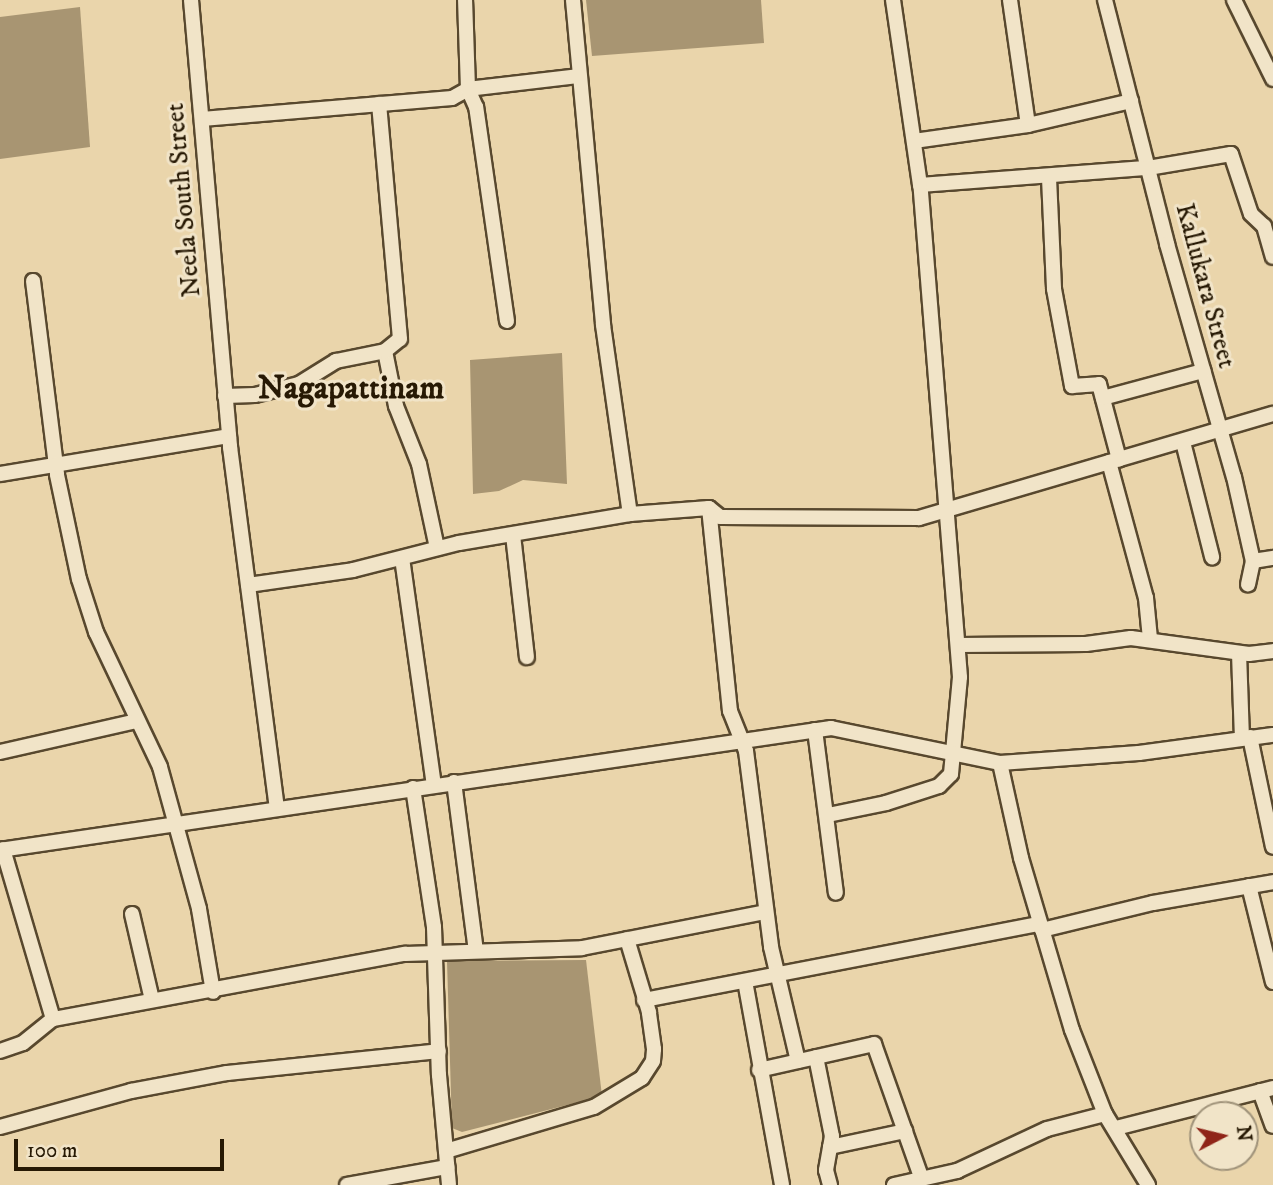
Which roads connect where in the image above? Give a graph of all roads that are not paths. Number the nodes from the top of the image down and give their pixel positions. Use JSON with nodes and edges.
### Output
{"nodes":[{"id":1,"x":191,"y":0,"type":"edge"},
{"id":2,"x":465,"y":0,"type":"edge"},
{"id":3,"x":573,"y":0,"type":"edge"},
{"id":4,"x":893,"y":0,"type":"edge"},
{"id":5,"x":1010,"y":0,"type":"edge"},
{"id":6,"x":1105,"y":0,"type":"edge"},
{"id":7,"x":1234,"y":0,"type":"edge"},
{"id":8,"x":579,"y":76,"type":"junction"},
{"id":9,"x":1273,"y":79,"type":"edge"},
{"id":10,"x":468,"y":89,"type":"junction"},
{"id":11,"x":1130,"y":101,"type":"junction"},
{"id":12,"x":379,"y":104,"type":"junction"},
{"id":13,"x":202,"y":119,"type":"junction"},
{"id":14,"x":1028,"y":125,"type":"junction"},
{"id":15,"x":914,"y":141,"type":"junction"},
{"id":16,"x":1148,"y":168,"type":"junction"},
{"id":17,"x":1049,"y":178,"type":"junction"},
{"id":18,"x":920,"y":185,"type":"junction"},
{"id":19,"x":1273,"y":257,"type":"edge"},
{"id":20,"x":33,"y":281,"type":"dead end"},
{"id":21,"x":507,"y":321,"type":"dead end"},
{"id":22,"x":385,"y":351,"type":"junction"},
{"id":23,"x":1203,"y":371,"type":"junction"},
{"id":24,"x":225,"y":396,"type":"junction"},
{"id":25,"x":1103,"y":398,"type":"junction"},
{"id":26,"x":1273,"y":414,"type":"edge"},
{"id":27,"x":1220,"y":433,"type":"junction"},
{"id":28,"x":229,"y":436,"type":"junction"},
{"id":29,"x":1183,"y":442,"type":"junction"},
{"id":30,"x":1114,"y":461,"type":"junction"},
{"id":31,"x":56,"y":467,"type":"junction"},
{"id":32,"x":0,"y":474,"type":"edge"},
{"id":33,"x":709,"y":508,"type":"junction"},
{"id":34,"x":948,"y":508,"type":"junction"},
{"id":35,"x":631,"y":514,"type":"junction"},
{"id":36,"x":513,"y":535,"type":"junction"},
{"id":37,"x":437,"y":548,"type":"junction"},
{"id":38,"x":1212,"y":557,"type":"dead end"},
{"id":39,"x":402,"y":558,"type":"junction"},
{"id":40,"x":1273,"y":558,"type":"edge"},
{"id":41,"x":1253,"y":561,"type":"junction"},
{"id":42,"x":1248,"y":584,"type":"dead end"},
{"id":43,"x":248,"y":585,"type":"junction"},
{"id":44,"x":1150,"y":639,"type":"junction"},
{"id":45,"x":959,"y":645,"type":"junction"},
{"id":46,"x":1273,"y":651,"type":"edge"},
{"id":47,"x":1239,"y":653,"type":"junction"},
{"id":48,"x":527,"y":657,"type":"dead end"},
{"id":49,"x":136,"y":721,"type":"junction"},
{"id":50,"x":815,"y":730,"type":"junction"},
{"id":51,"x":1273,"y":734,"type":"edge"},
{"id":52,"x":1246,"y":738,"type":"junction"},
{"id":53,"x":741,"y":741,"type":"junction"},
{"id":54,"x":950,"y":750,"type":"junction"},
{"id":55,"x":0,"y":752,"type":"edge"},
{"id":56,"x":1000,"y":763,"type":"junction"},
{"id":57,"x":454,"y":782,"type":"junction"},
{"id":58,"x":434,"y":785,"type":"junction"},
{"id":59,"x":413,"y":788,"type":"junction"},
{"id":60,"x":277,"y":807,"type":"junction"},
{"id":61,"x":828,"y":815,"type":"junction"},
{"id":62,"x":177,"y":823,"type":"junction"},
{"id":63,"x":1273,"y":846,"type":"edge"},
{"id":64,"x":2,"y":850,"type":"edge"},
{"id":65,"x":1273,"y":882,"type":"edge"},
{"id":66,"x":1249,"y":887,"type":"junction"},
{"id":67,"x":836,"y":893,"type":"dead end"},
{"id":68,"x":766,"y":912,"type":"junction"},
{"id":69,"x":132,"y":914,"type":"dead end"},
{"id":70,"x":1041,"y":927,"type":"junction"},
{"id":71,"x":627,"y":939,"type":"junction"},
{"id":72,"x":436,"y":951,"type":"junction"},
{"id":73,"x":476,"y":951,"type":"junction"},
{"id":74,"x":779,"y":971,"type":"junction"},
{"id":75,"x":745,"y":981,"type":"junction"},
{"id":76,"x":1273,"y":982,"type":"edge"},
{"id":77,"x":213,"y":992,"type":"junction"},
{"id":78,"x":152,"y":1000,"type":"junction"},
{"id":79,"x":644,"y":1000,"type":"junction"},
{"id":80,"x":53,"y":1019,"type":"junction"},
{"id":81,"x":0,"y":1051,"type":"edge"},
{"id":82,"x":439,"y":1051,"type":"junction"},
{"id":83,"x":816,"y":1056,"type":"junction"},
{"id":84,"x":799,"y":1060,"type":"junction"},
{"id":85,"x":760,"y":1070,"type":"junction"},
{"id":86,"x":1267,"y":1089,"type":"edge"},
{"id":87,"x":1105,"y":1114,"type":"junction"},
{"id":88,"x":1273,"y":1126,"type":"edge"},
{"id":89,"x":0,"y":1127,"type":"edge"},
{"id":90,"x":1116,"y":1128,"type":"junction"},
{"id":91,"x":905,"y":1131,"type":"junction"},
{"id":92,"x":830,"y":1147,"type":"junction"},
{"id":93,"x":446,"y":1151,"type":"junction"},
{"id":94,"x":447,"y":1167,"type":"junction"},
{"id":95,"x":921,"y":1177,"type":"junction"},
{"id":96,"x":347,"y":1185,"type":"edge"},
{"id":97,"x":449,"y":1185,"type":"edge"},
{"id":98,"x":782,"y":1185,"type":"edge"},
{"id":99,"x":830,"y":1185,"type":"edge"},
{"id":100,"x":894,"y":1185,"type":"edge"},
{"id":101,"x":1148,"y":1185,"type":"edge"}],
"edges":[{"from":1,"to":13,"type":"street","name":"Neela South Street"},
{"from":2,"to":10,"type":"street"},
{"from":3,"to":8,"type":"street"},
{"from":4,"to":15,"type":"street"},
{"from":5,"to":14,"type":"street"},
{"from":6,"to":11,"type":"street","name":"Kallukara Street"},
{"from":7,"to":9,"type":"street"},
{"from":8,"to":10,"type":"street"},
{"from":8,"to":35,"type":"street"},
{"from":10,"to":12,"type":"street"},
{"from":10,"to":21,"type":"street"},
{"from":11,"to":14,"type":"street"},
{"from":11,"to":16,"type":"street","name":"Kallukara Street"},
{"from":12,"to":13,"type":"street"},
{"from":12,"to":22,"type":"street"},
{"from":13,"to":24,"type":"street","name":"Neela South Street"},
{"from":14,"to":15,"type":"street"},
{"from":15,"to":18,"type":"street"},
{"from":16,"to":17,"type":"street"},
{"from":16,"to":19,"type":"street"},
{"from":16,"to":23,"type":"street","name":"Kallukara Street"},
{"from":17,"to":18,"type":"street"},
{"from":17,"to":25,"type":"street"},
{"from":18,"to":34,"type":"street"},
{"from":20,"to":31,"type":"street"},
{"from":22,"to":24,"type":"street"},
{"from":22,"to":37,"type":"street"},
{"from":23,"to":25,"type":"street"},
{"from":23,"to":27,"type":"street","name":"Kallukara Street"},
{"from":24,"to":28,"type":"street","name":"Neela South Street"},
{"from":25,"to":30,"type":"street"},
{"from":26,"to":27,"type":"street"},
{"from":27,"to":29,"type":"street"},
{"from":27,"to":41,"type":"street","name":"Kallukara Street"},
{"from":28,"to":31,"type":"street"},
{"from":28,"to":43,"type":"street","name":"Neela South Street"},
{"from":29,"to":30,"type":"street"},
{"from":29,"to":38,"type":"street"},
{"from":30,"to":34,"type":"street"},
{"from":30,"to":44,"type":"street"},
{"from":31,"to":32,"type":"street"},
{"from":31,"to":49,"type":"street"},
{"from":33,"to":34,"type":"street"},
{"from":33,"to":35,"type":"street"},
{"from":33,"to":53,"type":"street"},
{"from":34,"to":45,"type":"street"},
{"from":35,"to":36,"type":"street"},
{"from":36,"to":37,"type":"street"},
{"from":36,"to":48,"type":"street"},
{"from":37,"to":39,"type":"street"},
{"from":39,"to":43,"type":"street"},
{"from":39,"to":58,"type":"street"},
{"from":40,"to":41,"type":"street"},
{"from":41,"to":42,"type":"street","name":"Kallukara Street"},
{"from":43,"to":60,"type":"street","name":"Neela South Street"},
{"from":44,"to":45,"type":"street"},
{"from":44,"to":47,"type":"street"},
{"from":45,"to":54,"type":"street"},
{"from":46,"to":47,"type":"street"},
{"from":47,"to":52,"type":"street"},
{"from":49,"to":55,"type":"street"},
{"from":49,"to":62,"type":"street"},
{"from":50,"to":53,"type":"street"},
{"from":50,"to":54,"type":"street"},
{"from":50,"to":61,"type":"street"},
{"from":51,"to":52,"type":"street"},
{"from":52,"to":56,"type":"street"},
{"from":52,"to":63,"type":"street"},
{"from":53,"to":57,"type":"street"},
{"from":53,"to":68,"type":"street"},
{"from":54,"to":56,"type":"street"},
{"from":54,"to":61,"type":"street"},
{"from":56,"to":70,"type":"street"},
{"from":57,"to":58,"type":"street"},
{"from":57,"to":73,"type":"street"},
{"from":58,"to":59,"type":"street"},
{"from":59,"to":60,"type":"street"},
{"from":59,"to":72,"type":"street"},
{"from":60,"to":62,"type":"street"},
{"from":61,"to":67,"type":"street"},
{"from":62,"to":64,"type":"street"},
{"from":62,"to":77,"type":"street"},
{"from":64,"to":80,"type":"street"},
{"from":65,"to":66,"type":"street"},
{"from":66,"to":70,"type":"street"},
{"from":66,"to":76,"type":"street"},
{"from":68,"to":71,"type":"street"},
{"from":68,"to":74,"type":"street"},
{"from":69,"to":78,"type":"street"},
{"from":70,"to":74,"type":"street"},
{"from":70,"to":87,"type":"street"},
{"from":71,"to":73,"type":"street"},
{"from":71,"to":79,"type":"street"},
{"from":72,"to":73,"type":"street"},
{"from":72,"to":77,"type":"street"},
{"from":72,"to":82,"type":"street"},
{"from":74,"to":75,"type":"street"},
{"from":74,"to":84,"type":"street"},
{"from":75,"to":79,"type":"street"},
{"from":75,"to":85,"type":"street"},
{"from":77,"to":78,"type":"street"},
{"from":78,"to":80,"type":"street"},
{"from":79,"to":93,"type":"street"},
{"from":80,"to":81,"type":"street"},
{"from":82,"to":89,"type":"street"},
{"from":82,"to":93,"type":"street"},
{"from":83,"to":84,"type":"street"},
{"from":83,"to":91,"type":"street"},
{"from":83,"to":92,"type":"street"},
{"from":84,"to":85,"type":"street"},
{"from":85,"to":98,"type":"street"},
{"from":86,"to":88,"type":"street"},
{"from":86,"to":90,"type":"street"},
{"from":87,"to":90,"type":"street"},
{"from":87,"to":95,"type":"street"},
{"from":90,"to":101,"type":"street"},
{"from":91,"to":92,"type":"street"},
{"from":91,"to":95,"type":"street"},
{"from":92,"to":99,"type":"street"},
{"from":93,"to":94,"type":"street"},
{"from":94,"to":96,"type":"street"},
{"from":94,"to":97,"type":"street"},
{"from":95,"to":100,"type":"street"}]}
